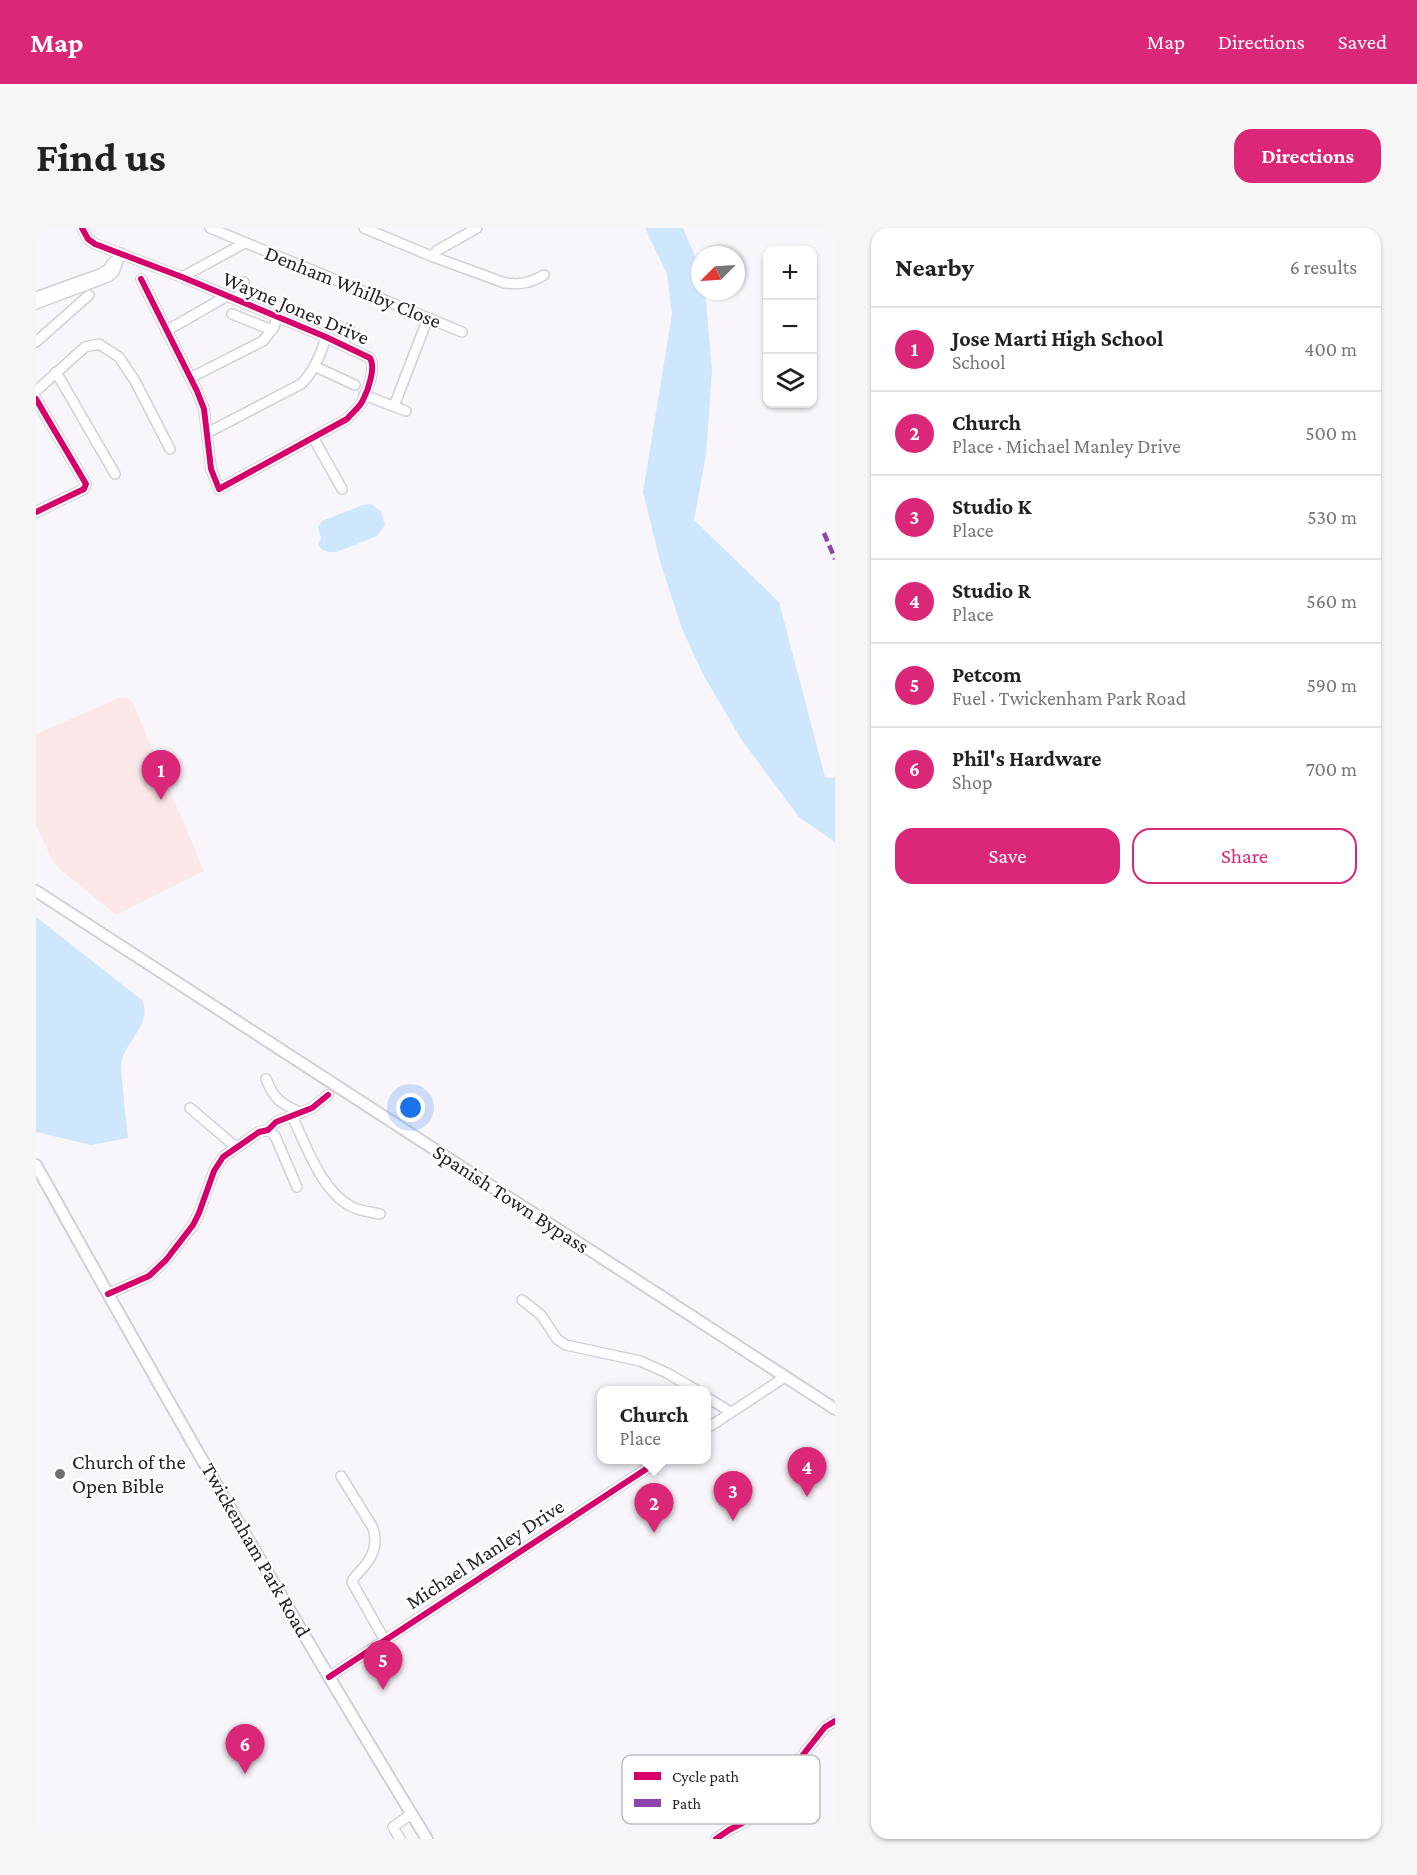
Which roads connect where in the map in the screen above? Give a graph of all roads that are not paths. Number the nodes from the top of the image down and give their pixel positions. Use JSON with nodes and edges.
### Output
{"nodes":[{"id":1,"x":82,"y":228,"type":"edge"},
{"id":2,"x":210,"y":228,"type":"edge"},
{"id":3,"x":364,"y":228,"type":"edge"},
{"id":4,"x":477,"y":228,"type":"edge"},
{"id":5,"x":245,"y":243,"type":"junction"},
{"id":6,"x":119,"y":252,"type":"junction"},
{"id":7,"x":431,"y":256,"type":"junction"},
{"id":8,"x":544,"y":275,"type":"dead end"},
{"id":9,"x":183,"y":278,"type":"junction"},
{"id":10,"x":141,"y":279,"type":"dead end"},
{"id":11,"x":244,"y":282,"type":"dead end"},
{"id":12,"x":89,"y":295,"type":"dead end"},
{"id":13,"x":227,"y":296,"type":"junction"},
{"id":14,"x":36,"y":297,"type":"edge"},
{"id":15,"x":237,"y":300,"type":"junction"},
{"id":16,"x":36,"y":304,"type":"edge"},
{"id":17,"x":232,"y":314,"type":"dead end"},
{"id":18,"x":277,"y":316,"type":"junction"},
{"id":19,"x":428,"y":318,"type":"junction"},
{"id":20,"x":349,"y":328,"type":"dead end"},
{"id":21,"x":272,"y":330,"type":"junction"},
{"id":22,"x":166,"y":331,"type":"junction"},
{"id":23,"x":462,"y":332,"type":"dead end"},
{"id":24,"x":326,"y":337,"type":"junction"},
{"id":25,"x":36,"y":342,"type":"edge"},
{"id":26,"x":343,"y":344,"type":"junction"},
{"id":27,"x":314,"y":366,"type":"junction"},
{"id":28,"x":56,"y":372,"type":"junction"},
{"id":29,"x":190,"y":378,"type":"junction"},
{"id":30,"x":355,"y":385,"type":"dead end"},
{"id":31,"x":36,"y":391,"type":"edge"},
{"id":32,"x":364,"y":395,"type":"junction"},
{"id":33,"x":36,"y":399,"type":"edge"},
{"id":34,"x":394,"y":406,"type":"junction"},
{"id":35,"x":406,"y":411,"type":"dead end"},
{"id":36,"x":207,"y":432,"type":"junction"},
{"id":37,"x":314,"y":439,"type":"junction"},
{"id":38,"x":170,"y":448,"type":"dead end"},
{"id":39,"x":115,"y":474,"type":"dead end"},
{"id":40,"x":342,"y":489,"type":"dead end"},
{"id":41,"x":37,"y":508,"type":"edge"},
{"id":42,"x":36,"y":891,"type":"edge"},
{"id":43,"x":266,"y":1079,"type":"dead end"},
{"id":44,"x":328,"y":1095,"type":"dead end"},
{"id":45,"x":190,"y":1108,"type":"dead end"},
{"id":46,"x":297,"y":1114,"type":"junction"},
{"id":47,"x":268,"y":1130,"type":"junction"},
{"id":48,"x":236,"y":1147,"type":"junction"},
{"id":49,"x":36,"y":1165,"type":"edge"},
{"id":50,"x":297,"y":1186,"type":"dead end"},
{"id":51,"x":380,"y":1214,"type":"dead end"},
{"id":52,"x":108,"y":1294,"type":"junction"},
{"id":53,"x":522,"y":1300,"type":"dead end"},
{"id":54,"x":785,"y":1377,"type":"junction"},
{"id":55,"x":689,"y":1386,"type":"edge"},
{"id":56,"x":711,"y":1400,"type":"edge"},
{"id":57,"x":835,"y":1409,"type":"edge"},
{"id":58,"x":731,"y":1412,"type":"junction"},
{"id":59,"x":711,"y":1426,"type":"edge"},
{"id":60,"x":654,"y":1464,"type":"edge"},
{"id":61,"x":341,"y":1476,"type":"dead end"},
{"id":62,"x":384,"y":1639,"type":"junction"},
{"id":63,"x":329,"y":1677,"type":"junction"},
{"id":64,"x":835,"y":1721,"type":"edge"},
{"id":65,"x":803,"y":1755,"type":"edge"},
{"id":66,"x":411,"y":1814,"type":"junction"},
{"id":67,"x":740,"y":1824,"type":"edge"},
{"id":68,"x":400,"y":1839,"type":"edge"},
{"id":69,"x":427,"y":1839,"type":"edge"},
{"id":70,"x":716,"y":1839,"type":"edge"}],
"edges":[{"from":1,"to":6,"type":"street","name":"Wayne Jones Drive"},
{"from":2,"to":5,"type":"street","name":"Denham Whilby Close"},
{"from":3,"to":7,"type":"street"},
{"from":4,"to":7,"type":"street"},
{"from":5,"to":9,"type":"street"},
{"from":5,"to":19,"type":"street","name":"Denham Whilby Close"},
{"from":6,"to":9,"type":"street","name":"Wayne Jones Drive"},
{"from":6,"to":14,"type":"street"},
{"from":6,"to":16,"type":"street"},
{"from":7,"to":8,"type":"street"},
{"from":9,"to":13,"type":"street","name":"Wayne Jones Drive"},
{"from":10,"to":22,"type":"street"},
{"from":11,"to":15,"type":"street"},
{"from":12,"to":25,"type":"street"},
{"from":13,"to":15,"type":"street","name":"Wayne Jones Drive"},
{"from":13,"to":22,"type":"street"},
{"from":15,"to":18,"type":"street","name":"Wayne Jones Drive"},
{"from":17,"to":21,"type":"street"},
{"from":18,"to":21,"type":"street"},
{"from":18,"to":24,"type":"street","name":"Wayne Jones Drive"},
{"from":19,"to":23,"type":"street","name":"Denham Whilby Close"},
{"from":19,"to":34,"type":"street"},
{"from":20,"to":26,"type":"street"},
{"from":21,"to":29,"type":"street"},
{"from":22,"to":29,"type":"street"},
{"from":24,"to":26,"type":"street","name":"Wayne Jones Drive"},
{"from":24,"to":27,"type":"street"},
{"from":26,"to":32,"type":"street","name":"Wayne Jones Drive"},
{"from":27,"to":30,"type":"street"},
{"from":27,"to":36,"type":"street"},
{"from":28,"to":31,"type":"street"},
{"from":28,"to":38,"type":"street"},
{"from":28,"to":39,"type":"street"},
{"from":29,"to":36,"type":"street"},
{"from":32,"to":34,"type":"street"},
{"from":32,"to":37,"type":"street","name":"Wayne Jones Drive"},
{"from":33,"to":41,"type":"street"},
{"from":34,"to":35,"type":"street"},
{"from":36,"to":37,"type":"street","name":"Wayne Jones Drive"},
{"from":37,"to":40,"type":"street"},
{"from":42,"to":54,"type":"main road","name":"Spanish Town Bypass"},
{"from":43,"to":46,"type":"street"},
{"from":44,"to":46,"type":"street"},
{"from":45,"to":48,"type":"street"},
{"from":46,"to":47,"type":"street"},
{"from":46,"to":51,"type":"street"},
{"from":47,"to":48,"type":"street"},
{"from":47,"to":50,"type":"street"},
{"from":48,"to":52,"type":"street"},
{"from":49,"to":52,"type":"main road","name":"Twickenham Park Road"},
{"from":52,"to":63,"type":"main road","name":"Twickenham Park Road"},
{"from":53,"to":55,"type":"street"},
{"from":54,"to":57,"type":"main road","name":"Spanish Town Bypass"},
{"from":54,"to":58,"type":"street"},
{"from":56,"to":58,"type":"street"},
{"from":58,"to":59,"type":"street"},
{"from":60,"to":62,"type":"street","name":"Michael Manley Drive"},
{"from":61,"to":62,"type":"street"},
{"from":62,"to":63,"type":"street","name":"Michael Manley Drive"},
{"from":63,"to":66,"type":"main road","name":"Twickenham Park Road"},
{"from":64,"to":65,"type":"street"},
{"from":66,"to":68,"type":"street"},
{"from":66,"to":69,"type":"main road","name":"Twickenham Park Road"},
{"from":67,"to":70,"type":"street"}]}
